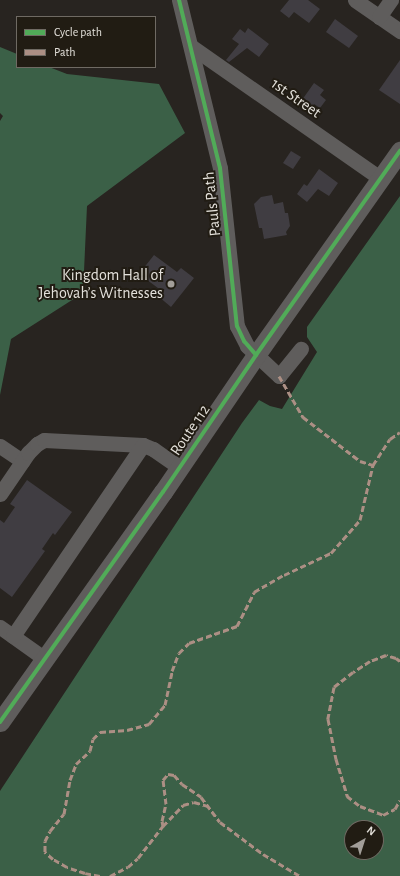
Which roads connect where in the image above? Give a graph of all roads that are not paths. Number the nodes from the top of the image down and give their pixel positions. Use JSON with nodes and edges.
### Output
{"nodes":[{"id":1,"x":179,"y":0,"type":"edge"},
{"id":2,"x":355,"y":0,"type":"edge"},
{"id":3,"x":391,"y":0,"type":"edge"},
{"id":4,"x":379,"y":17,"type":"junction"},
{"id":5,"x":400,"y":31,"type":"edge"},
{"id":6,"x":192,"y":47,"type":"junction"},
{"id":7,"x":400,"y":151,"type":"edge"},
{"id":8,"x":380,"y":178,"type":"junction"},
{"id":9,"x":301,"y":348,"type":"dead end"},
{"id":10,"x":256,"y":355,"type":"junction"},
{"id":11,"x":142,"y":445,"type":"junction"},
{"id":12,"x":0,"y":446,"type":"edge"},
{"id":13,"x":22,"y":461,"type":"junction"},
{"id":14,"x":180,"y":468,"type":"junction"},
{"id":15,"x":0,"y":494,"type":"edge"},
{"id":16,"x":0,"y":627,"type":"edge"},
{"id":17,"x":13,"y":636,"type":"junction"},
{"id":18,"x":45,"y":659,"type":"junction"},
{"id":19,"x":0,"y":722,"type":"edge"}],
"edges":[{"from":1,"to":6,"type":"street","name":"Pauls Path"},
{"from":2,"to":4,"type":"street"},
{"from":3,"to":4,"type":"street"},
{"from":4,"to":5,"type":"street"},
{"from":6,"to":8,"type":"street","name":"1st Street"},
{"from":6,"to":10,"type":"street","name":"Pauls Path"},
{"from":7,"to":8,"type":"main road","name":"Route 112"},
{"from":8,"to":10,"type":"main road","name":"Route 112"},
{"from":9,"to":10,"type":"street","name":"Pauls Path"},
{"from":10,"to":14,"type":"main road","name":"Route 112"},
{"from":11,"to":13,"type":"street"},
{"from":11,"to":14,"type":"street"},
{"from":11,"to":17,"type":"street"},
{"from":12,"to":13,"type":"street"},
{"from":13,"to":15,"type":"street"},
{"from":14,"to":18,"type":"main road","name":"Route 112"},
{"from":16,"to":17,"type":"street"},
{"from":17,"to":18,"type":"street"},
{"from":18,"to":19,"type":"main road","name":"Route 112"}]}
